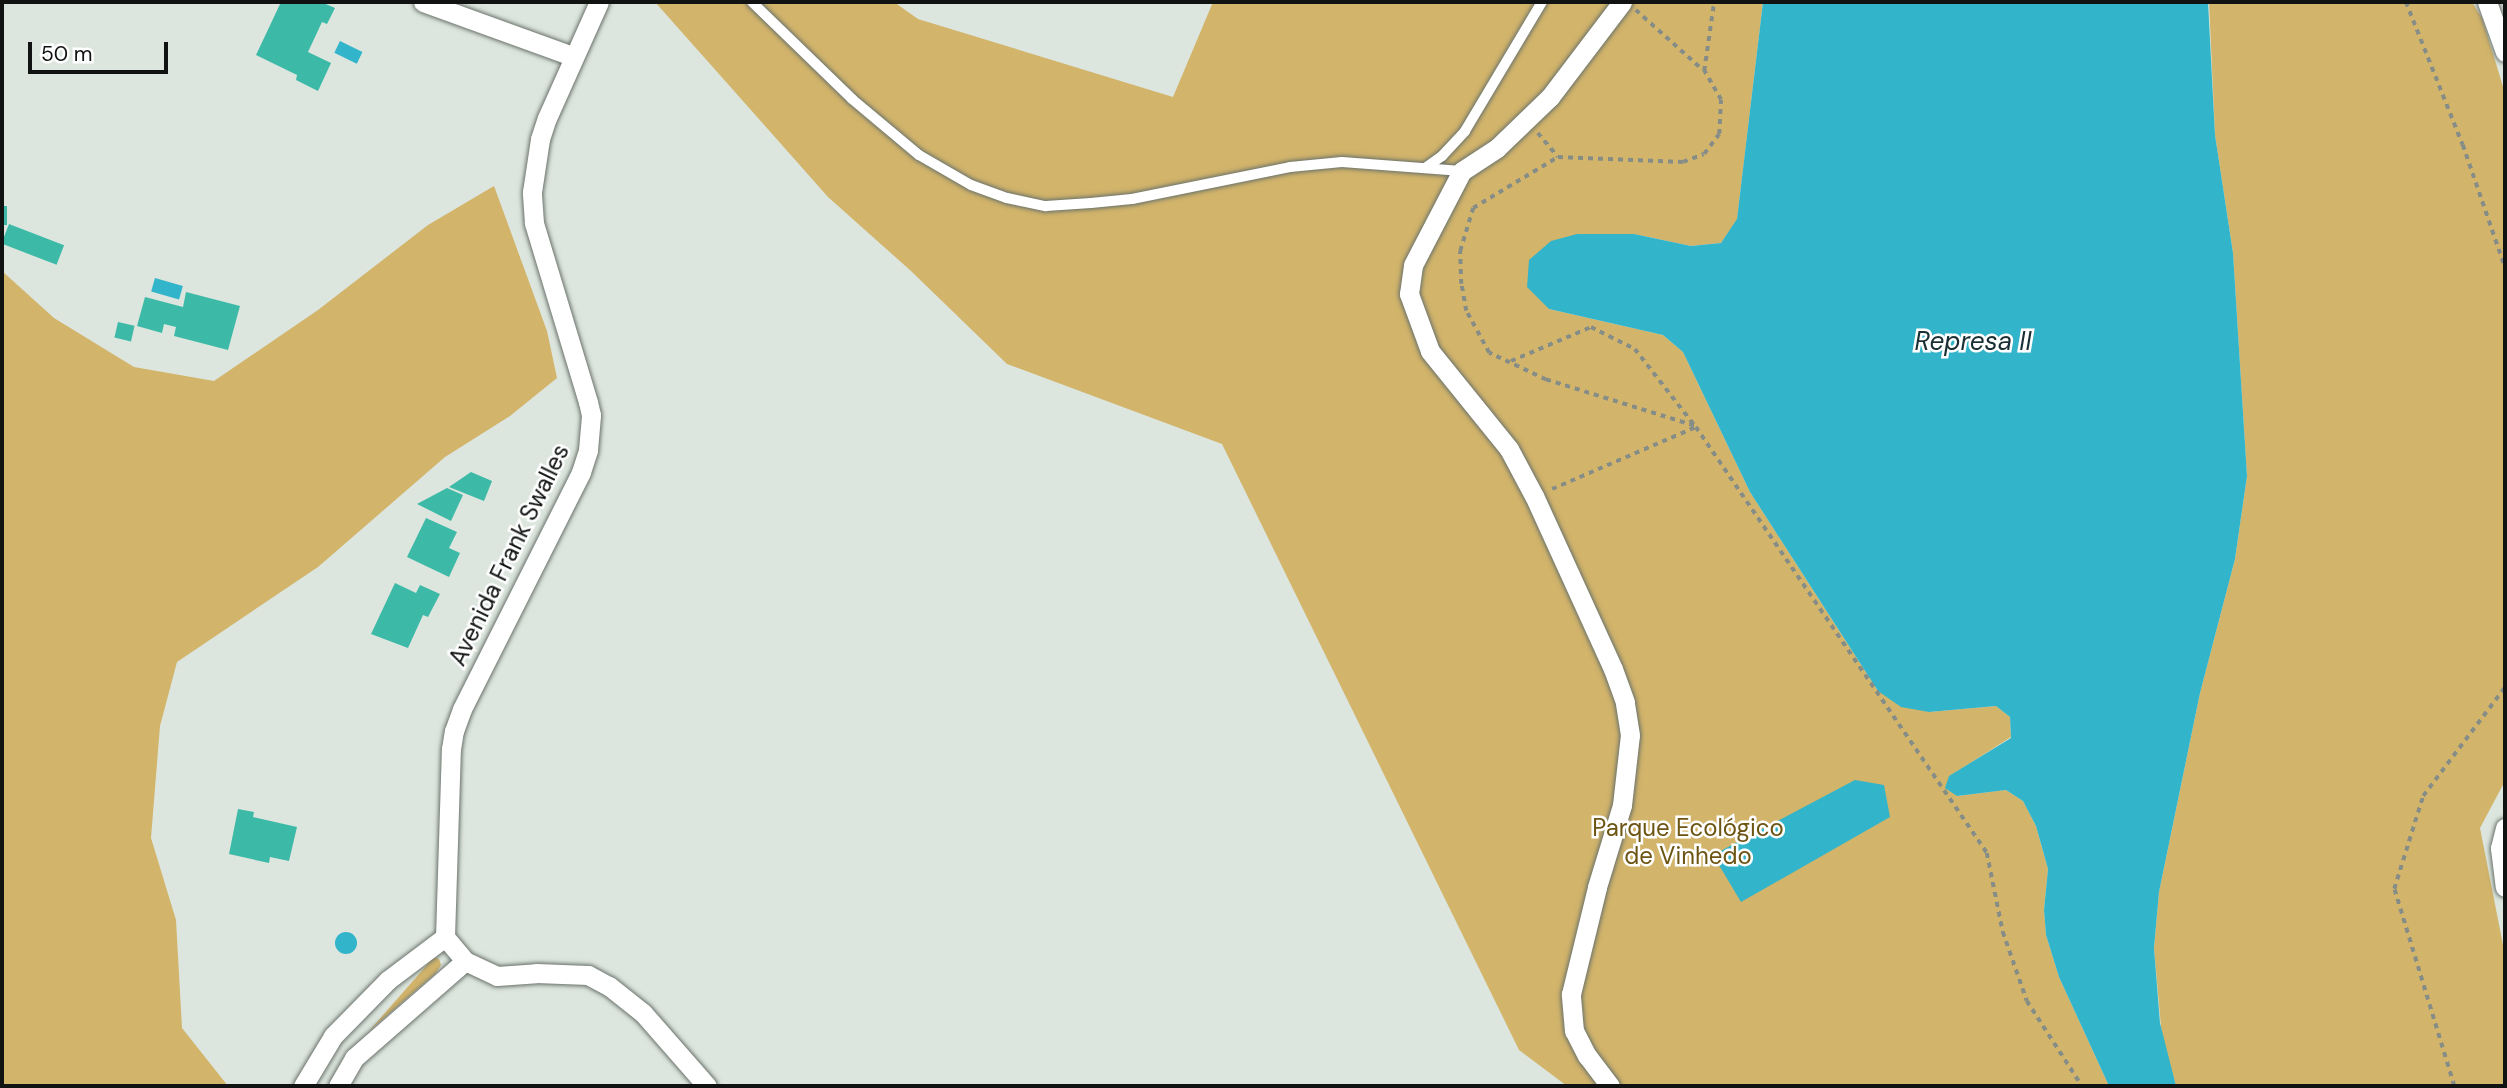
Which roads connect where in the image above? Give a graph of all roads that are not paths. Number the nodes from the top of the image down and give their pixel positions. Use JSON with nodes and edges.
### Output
{"nodes":[{"id":1,"x":423,"y":2,"type":"edge"},
{"id":2,"x":598,"y":2,"type":"edge"},
{"id":3,"x":752,"y":2,"type":"edge"},
{"id":4,"x":1542,"y":2,"type":"edge"},
{"id":5,"x":1624,"y":2,"type":"edge"},
{"id":6,"x":2487,"y":2,"type":"edge"},
{"id":7,"x":2505,"y":52,"type":"edge"},
{"id":8,"x":572,"y":57,"type":"junction"},
{"id":9,"x":1425,"y":168,"type":"junction"},
{"id":10,"x":1462,"y":171,"type":"junction"},
{"id":11,"x":2505,"y":828,"type":"edge"},
{"id":12,"x":2505,"y":887,"type":"edge"},
{"id":13,"x":445,"y":937,"type":"junction"},
{"id":14,"x":465,"y":961,"type":"junction"},
{"id":15,"x":333,"y":1036,"type":"junction"},
{"id":16,"x":354,"y":1058,"type":"junction"},
{"id":17,"x":303,"y":1086,"type":"edge"},
{"id":18,"x":338,"y":1086,"type":"edge"},
{"id":19,"x":708,"y":1086,"type":"edge"},
{"id":20,"x":1610,"y":1086,"type":"edge"}],
"edges":[{"from":1,"to":8,"type":"street"},
{"from":2,"to":8,"type":"street","name":"Avenida Frank Swalles"},
{"from":3,"to":9,"type":"lane"},
{"from":4,"to":9,"type":"lane"},
{"from":5,"to":10,"type":"street"},
{"from":6,"to":7,"type":"street"},
{"from":8,"to":13,"type":"street","name":"Avenida Frank Swalles"},
{"from":9,"to":10,"type":"lane"},
{"from":10,"to":20,"type":"street"},
{"from":11,"to":12,"type":"street"},
{"from":13,"to":14,"type":"street"},
{"from":13,"to":15,"type":"street"},
{"from":14,"to":16,"type":"street"},
{"from":14,"to":19,"type":"street"},
{"from":15,"to":16,"type":"street"},
{"from":15,"to":17,"type":"street"},
{"from":16,"to":18,"type":"street"}]}
